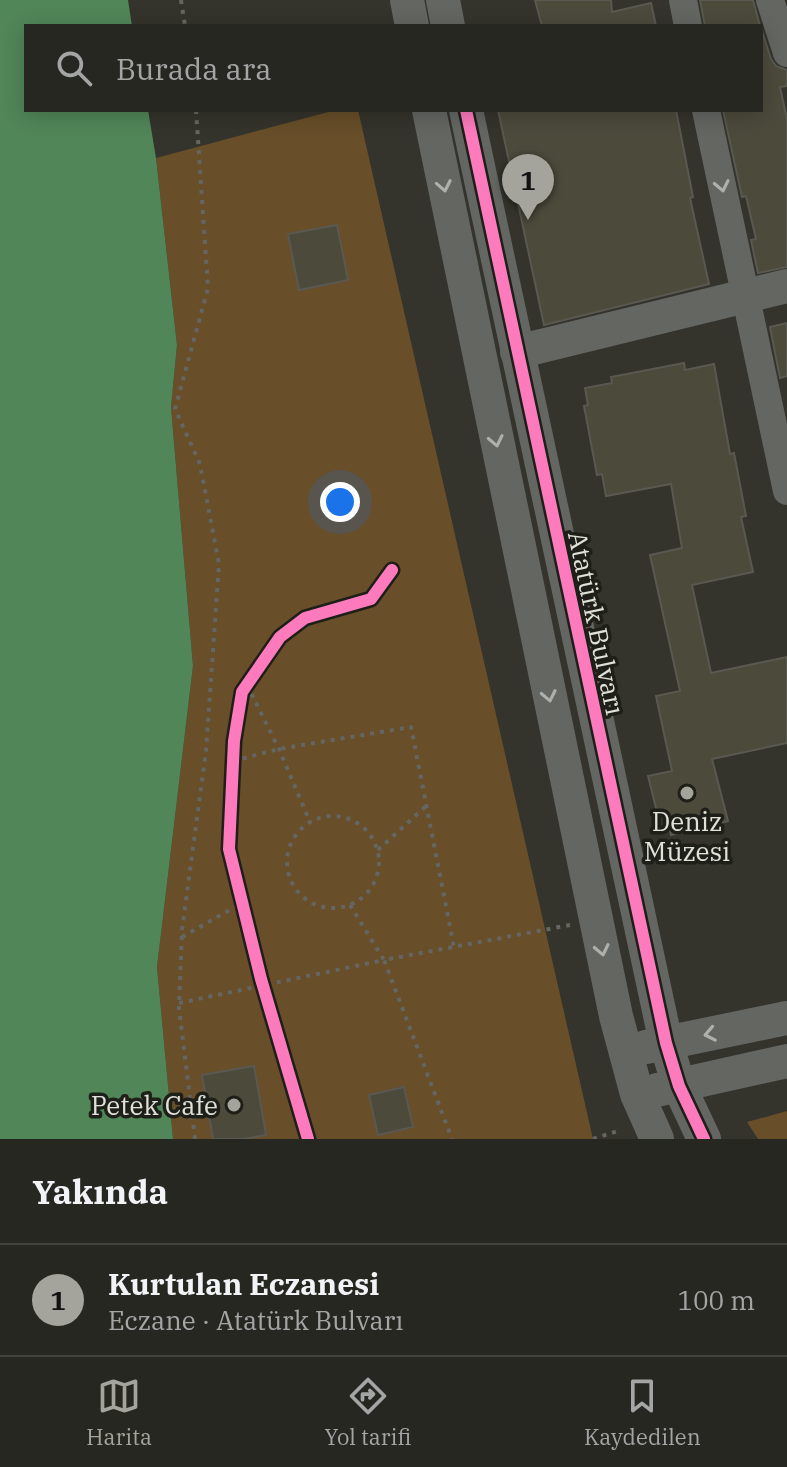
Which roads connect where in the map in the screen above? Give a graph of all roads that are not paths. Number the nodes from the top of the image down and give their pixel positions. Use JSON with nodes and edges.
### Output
{"nodes":[{"id":1,"x":407,"y":0,"type":"edge"},
{"id":2,"x":443,"y":0,"type":"edge"},
{"id":3,"x":683,"y":0,"type":"edge"},
{"id":4,"x":770,"y":0,"type":"edge"},
{"id":5,"x":412,"y":24,"type":"edge"},
{"id":6,"x":448,"y":24,"type":"edge"},
{"id":7,"x":688,"y":24,"type":"edge"},
{"id":8,"x":787,"y":53,"type":"edge"},
{"id":9,"x":429,"y":112,"type":"edge"},
{"id":10,"x":466,"y":112,"type":"edge"},
{"id":11,"x":706,"y":112,"type":"edge"},
{"id":12,"x":787,"y":286,"type":"edge"},
{"id":13,"x":745,"y":296,"type":"junction"},
{"id":14,"x":517,"y":352,"type":"junction"},
{"id":15,"x":787,"y":491,"type":"edge"},
{"id":16,"x":787,"y":1018,"type":"edge"},
{"id":17,"x":666,"y":1043,"type":"junction"},
{"id":18,"x":626,"y":1051,"type":"junction"},
{"id":19,"x":787,"y":1061,"type":"edge"},
{"id":20,"x":679,"y":1086,"type":"junction"},
{"id":21,"x":637,"y":1094,"type":"junction"},
{"id":22,"x":657,"y":1139,"type":"edge"},
{"id":23,"x":704,"y":1139,"type":"edge"}],
"edges":[{"from":1,"to":5,"type":"street"},
{"from":2,"to":6,"type":"street"},
{"from":3,"to":7,"type":"street"},
{"from":4,"to":8,"type":"street"},
{"from":9,"to":18,"type":"street","one_way":true},
{"from":10,"to":14,"type":"street","name":"Atatürk Bulvarı"},
{"from":11,"to":13,"type":"street","one_way":true},
{"from":12,"to":13,"type":"street"},
{"from":13,"to":14,"type":"street"},
{"from":13,"to":15,"type":"street"},
{"from":14,"to":17,"type":"street","name":"Atatürk Bulvarı"},
{"from":16,"to":17,"type":"street","one_way":true},
{"from":17,"to":18,"type":"street"},
{"from":17,"to":20,"type":"street","name":"Atatürk Bulvarı"},
{"from":18,"to":21,"type":"street"},
{"from":19,"to":20,"type":"street"},
{"from":20,"to":21,"type":"street"},
{"from":20,"to":23,"type":"street","name":"Atatürk Bulvarı"},
{"from":21,"to":22,"type":"street"}]}
